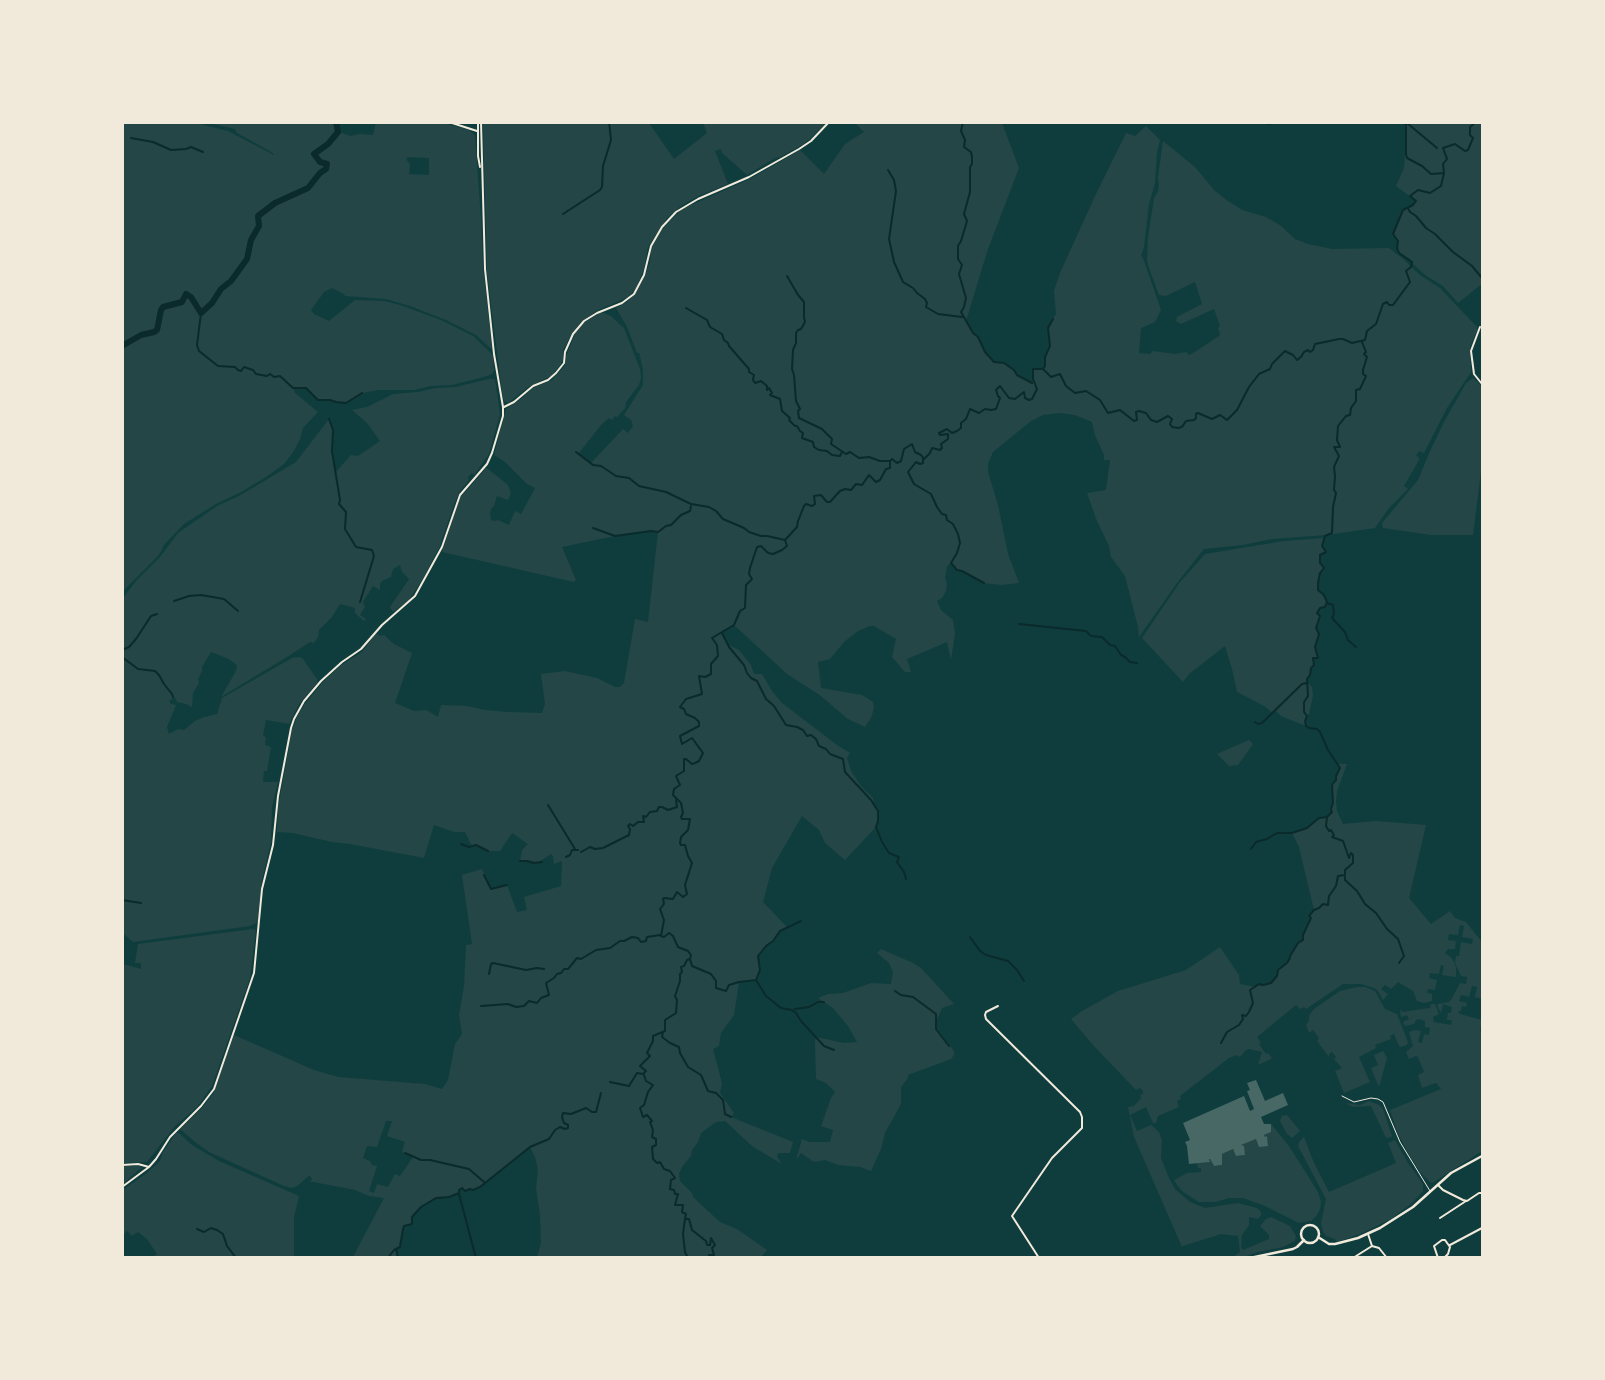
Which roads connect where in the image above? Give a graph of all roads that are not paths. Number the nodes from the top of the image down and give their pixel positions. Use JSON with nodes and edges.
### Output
{"nodes":[{"id":1,"x":449,"y":122,"type":"edge"},
{"id":2,"x":479,"y":122,"type":"edge"},
{"id":3,"x":829,"y":122,"type":"edge"},
{"id":4,"x":477,"y":131,"type":"junction"},
{"id":5,"x":481,"y":172,"type":"junction"},
{"id":6,"x":1480,"y":327,"type":"dead end"},
{"id":7,"x":1482,"y":384,"type":"edge"},
{"id":8,"x":503,"y":407,"type":"junction"},
{"id":9,"x":998,"y":1006,"type":"dead end"},
{"id":10,"x":1342,"y":1096,"type":"dead end"},
{"id":11,"x":1482,"y":1156,"type":"edge"},
{"id":12,"x":122,"y":1165,"type":"edge"},
{"id":13,"x":149,"y":1167,"type":"junction"},
{"id":14,"x":1437,"y":1185,"type":"junction"},
{"id":15,"x":122,"y":1187,"type":"edge"},
{"id":16,"x":1430,"y":1191,"type":"junction"},
{"id":17,"x":1482,"y":1194,"type":"edge"},
{"id":18,"x":1466,"y":1201,"type":"junction"},
{"id":19,"x":1440,"y":1218,"type":"dead end"},
{"id":20,"x":1482,"y":1227,"type":"edge"},
{"id":21,"x":1368,"y":1234,"type":"junction"},
{"id":22,"x":1318,"y":1237,"type":"junction"},
{"id":23,"x":1304,"y":1240,"type":"junction"},
{"id":24,"x":1449,"y":1245,"type":"junction"},
{"id":25,"x":1372,"y":1246,"type":"junction"},
{"id":26,"x":1040,"y":1258,"type":"edge"},
{"id":27,"x":1250,"y":1258,"type":"edge"},
{"id":28,"x":1353,"y":1258,"type":"edge"},
{"id":29,"x":1387,"y":1258,"type":"edge"},
{"id":30,"x":1438,"y":1258,"type":"edge"},
{"id":31,"x":1444,"y":1258,"type":"edge"}],
"edges":[{"from":1,"to":4,"type":"street"},
{"from":2,"to":4,"type":"street"},
{"from":2,"to":5,"type":"street"},
{"from":3,"to":8,"type":"street"},
{"from":4,"to":5,"type":"street"},
{"from":5,"to":8,"type":"street"},
{"from":6,"to":7,"type":"street"},
{"from":8,"to":13,"type":"street"},
{"from":9,"to":26,"type":"street"},
{"from":10,"to":16,"type":"lane"},
{"from":11,"to":14,"type":"main road"},
{"from":12,"to":13,"type":"street"},
{"from":13,"to":15,"type":"street"},
{"from":14,"to":16,"type":"main road"},
{"from":14,"to":18,"type":"street"},
{"from":16,"to":21,"type":"main road"},
{"from":17,"to":18,"type":"street"},
{"from":18,"to":19,"type":"street"},
{"from":20,"to":24,"type":"street"},
{"from":21,"to":22,"type":"main road"},
{"from":21,"to":25,"type":"street"},
{"from":22,"to":23,"type":"main road"},
{"from":22,"to":23,"type":"main road"},
{"from":23,"to":27,"type":"main road"},
{"from":24,"to":30,"type":"street"},
{"from":24,"to":31,"type":"street"},
{"from":25,"to":28,"type":"street"},
{"from":25,"to":29,"type":"street"}]}
